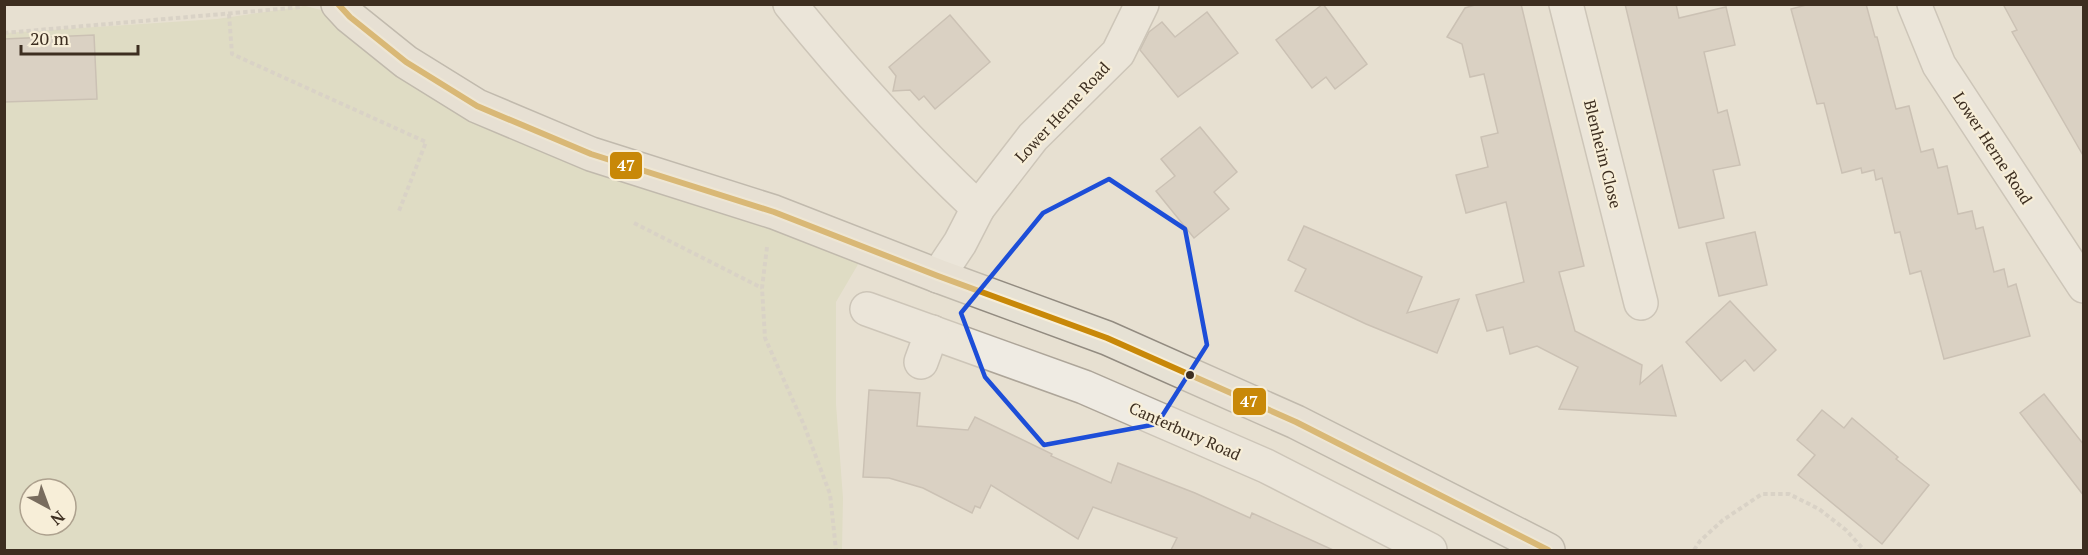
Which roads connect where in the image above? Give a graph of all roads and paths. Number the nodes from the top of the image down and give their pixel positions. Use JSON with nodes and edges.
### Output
{"nodes":[{"id":1,"x":790,"y":4,"type":"edge"},
{"id":2,"x":1142,"y":4,"type":"edge"},
{"id":3,"x":1566,"y":4,"type":"edge"},
{"id":4,"x":1914,"y":4,"type":"edge"},
{"id":5,"x":344,"y":11,"type":"edge"},
{"id":6,"x":229,"y":14,"type":"junction"},
{"id":7,"x":4,"y":33,"type":"edge"},
{"id":8,"x":978,"y":208,"type":"junction"},
{"id":9,"x":399,"y":211,"type":"dead end"},
{"id":10,"x":634,"y":223,"type":"dead end"},
{"id":11,"x":768,"y":244,"type":"dead end"},
{"id":12,"x":938,"y":276,"type":"junction"},
{"id":13,"x":2084,"y":286,"type":"edge"},
{"id":14,"x":762,"y":288,"type":"junction"},
{"id":15,"x":1641,"y":303,"type":"dead end"},
{"id":16,"x":867,"y":309,"type":"dead end"},
{"id":17,"x":836,"y":550,"type":"edge"},
{"id":18,"x":1430,"y":550,"type":"edge"},
{"id":19,"x":1548,"y":550,"type":"edge"},
{"id":20,"x":1694,"y":550,"type":"edge"},
{"id":21,"x":1864,"y":550,"type":"edge"}],
"edges":[{"from":1,"to":8,"type":"street"},
{"from":2,"to":8,"type":"street","name":"Lower Herne Road"},
{"from":3,"to":15,"type":"street","name":"Blenheim Close"},
{"from":4,"to":13,"type":"street","name":"Lower Herne Road"},
{"from":5,"to":6,"type":"path"},
{"from":5,"to":12,"type":"main road"},
{"from":6,"to":7,"type":"path"},
{"from":6,"to":9,"type":"path"},
{"from":8,"to":12,"type":"street","name":"Lower Herne Road"},
{"from":10,"to":14,"type":"path"},
{"from":11,"to":14,"type":"path"},
{"from":12,"to":19,"type":"main road"},
{"from":14,"to":17,"type":"path"},
{"from":16,"to":18,"type":"street","name":"Canterbury Road"},
{"from":20,"to":21,"type":"path"}]}
